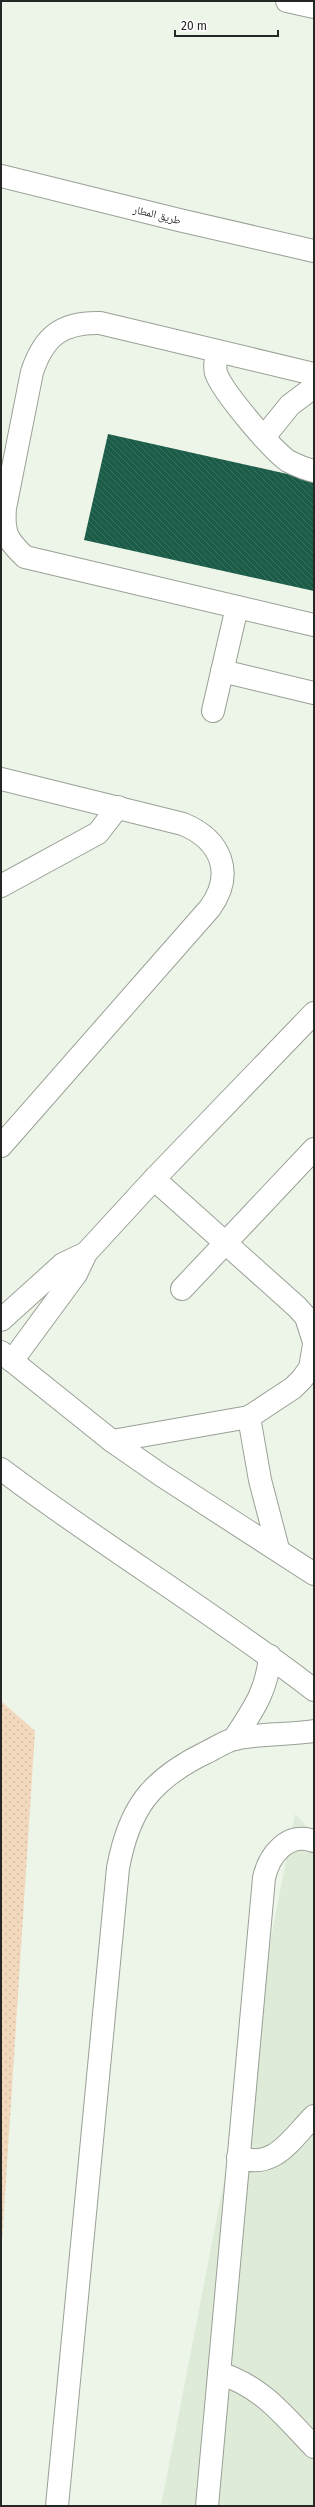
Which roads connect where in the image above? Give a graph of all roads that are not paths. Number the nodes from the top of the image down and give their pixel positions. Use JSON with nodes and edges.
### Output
{"nodes":[{"id":1,"x":287,"y":1,"type":"edge"},
{"id":2,"x":314,"y":7,"type":"edge"},
{"id":3,"x":1,"y":176,"type":"edge"},
{"id":4,"x":314,"y":250,"type":"edge"},
{"id":5,"x":218,"y":352,"type":"junction"},
{"id":6,"x":314,"y":374,"type":"edge"},
{"id":7,"x":314,"y":387,"type":"edge"},
{"id":8,"x":264,"y":437,"type":"junction"},
{"id":9,"x":314,"y":471,"type":"edge"},
{"id":10,"x":237,"y":607,"type":"junction"},
{"id":11,"x":314,"y":625,"type":"edge"},
{"id":12,"x":222,"y":671,"type":"junction"},
{"id":13,"x":314,"y":693,"type":"edge"},
{"id":14,"x":213,"y":711,"type":"dead end"},
{"id":15,"x":1,"y":779,"type":"edge"},
{"id":16,"x":118,"y":807,"type":"junction"},
{"id":17,"x":1,"y":886,"type":"edge"},
{"id":18,"x":314,"y":1013,"type":"edge"},
{"id":19,"x":1,"y":1146,"type":"edge"},
{"id":20,"x":314,"y":1149,"type":"edge"},
{"id":21,"x":154,"y":1179,"type":"junction"},
{"id":22,"x":225,"y":1243,"type":"junction"},
{"id":23,"x":86,"y":1253,"type":"junction"},
{"id":24,"x":182,"y":1289,"type":"dead end"},
{"id":25,"x":1,"y":1320,"type":"edge"},
{"id":26,"x":314,"y":1342,"type":"edge"},
{"id":27,"x":314,"y":1345,"type":"edge"},
{"id":28,"x":6,"y":1356,"type":"edge"},
{"id":29,"x":249,"y":1417,"type":"junction"},
{"id":30,"x":112,"y":1441,"type":"junction"},
{"id":31,"x":1,"y":1469,"type":"edge"},
{"id":32,"x":278,"y":1549,"type":"junction"},
{"id":33,"x":314,"y":1574,"type":"edge"},
{"id":34,"x":270,"y":1656,"type":"junction"},
{"id":35,"x":314,"y":1690,"type":"edge"},
{"id":36,"x":314,"y":1731,"type":"edge"},
{"id":37,"x":234,"y":1739,"type":"junction"},
{"id":38,"x":314,"y":1841,"type":"edge"},
{"id":39,"x":314,"y":2116,"type":"edge"},
{"id":40,"x":238,"y":2157,"type":"junction"},
{"id":41,"x":219,"y":2372,"type":"junction"},
{"id":42,"x":314,"y":2447,"type":"edge"},
{"id":43,"x":57,"y":2506,"type":"edge"},
{"id":44,"x":207,"y":2506,"type":"edge"}],
"edges":[{"from":1,"to":2,"type":"street"},
{"from":3,"to":4,"type":"street","name":"طريق المطار"},
{"from":5,"to":6,"type":"street"},
{"from":5,"to":8,"type":"street"},
{"from":5,"to":10,"type":"street"},
{"from":7,"to":8,"type":"street"},
{"from":8,"to":9,"type":"street"},
{"from":10,"to":11,"type":"street"},
{"from":10,"to":12,"type":"street"},
{"from":12,"to":13,"type":"street"},
{"from":12,"to":14,"type":"street"},
{"from":15,"to":16,"type":"street"},
{"from":16,"to":17,"type":"street"},
{"from":16,"to":19,"type":"street"},
{"from":18,"to":21,"type":"street"},
{"from":20,"to":22,"type":"street"},
{"from":21,"to":22,"type":"street"},
{"from":21,"to":23,"type":"street"},
{"from":22,"to":24,"type":"street"},
{"from":22,"to":26,"type":"street"},
{"from":23,"to":25,"type":"street"},
{"from":23,"to":28,"type":"street"},
{"from":27,"to":29,"type":"street"},
{"from":28,"to":30,"type":"street"},
{"from":29,"to":30,"type":"street"},
{"from":29,"to":32,"type":"street"},
{"from":30,"to":32,"type":"street"},
{"from":31,"to":34,"type":"street"},
{"from":32,"to":33,"type":"street"},
{"from":34,"to":35,"type":"street"},
{"from":34,"to":37,"type":"street"},
{"from":36,"to":37,"type":"street"},
{"from":37,"to":43,"type":"street"},
{"from":38,"to":40,"type":"street"},
{"from":39,"to":40,"type":"street"},
{"from":40,"to":41,"type":"street"},
{"from":41,"to":42,"type":"street"},
{"from":41,"to":44,"type":"street"}]}
